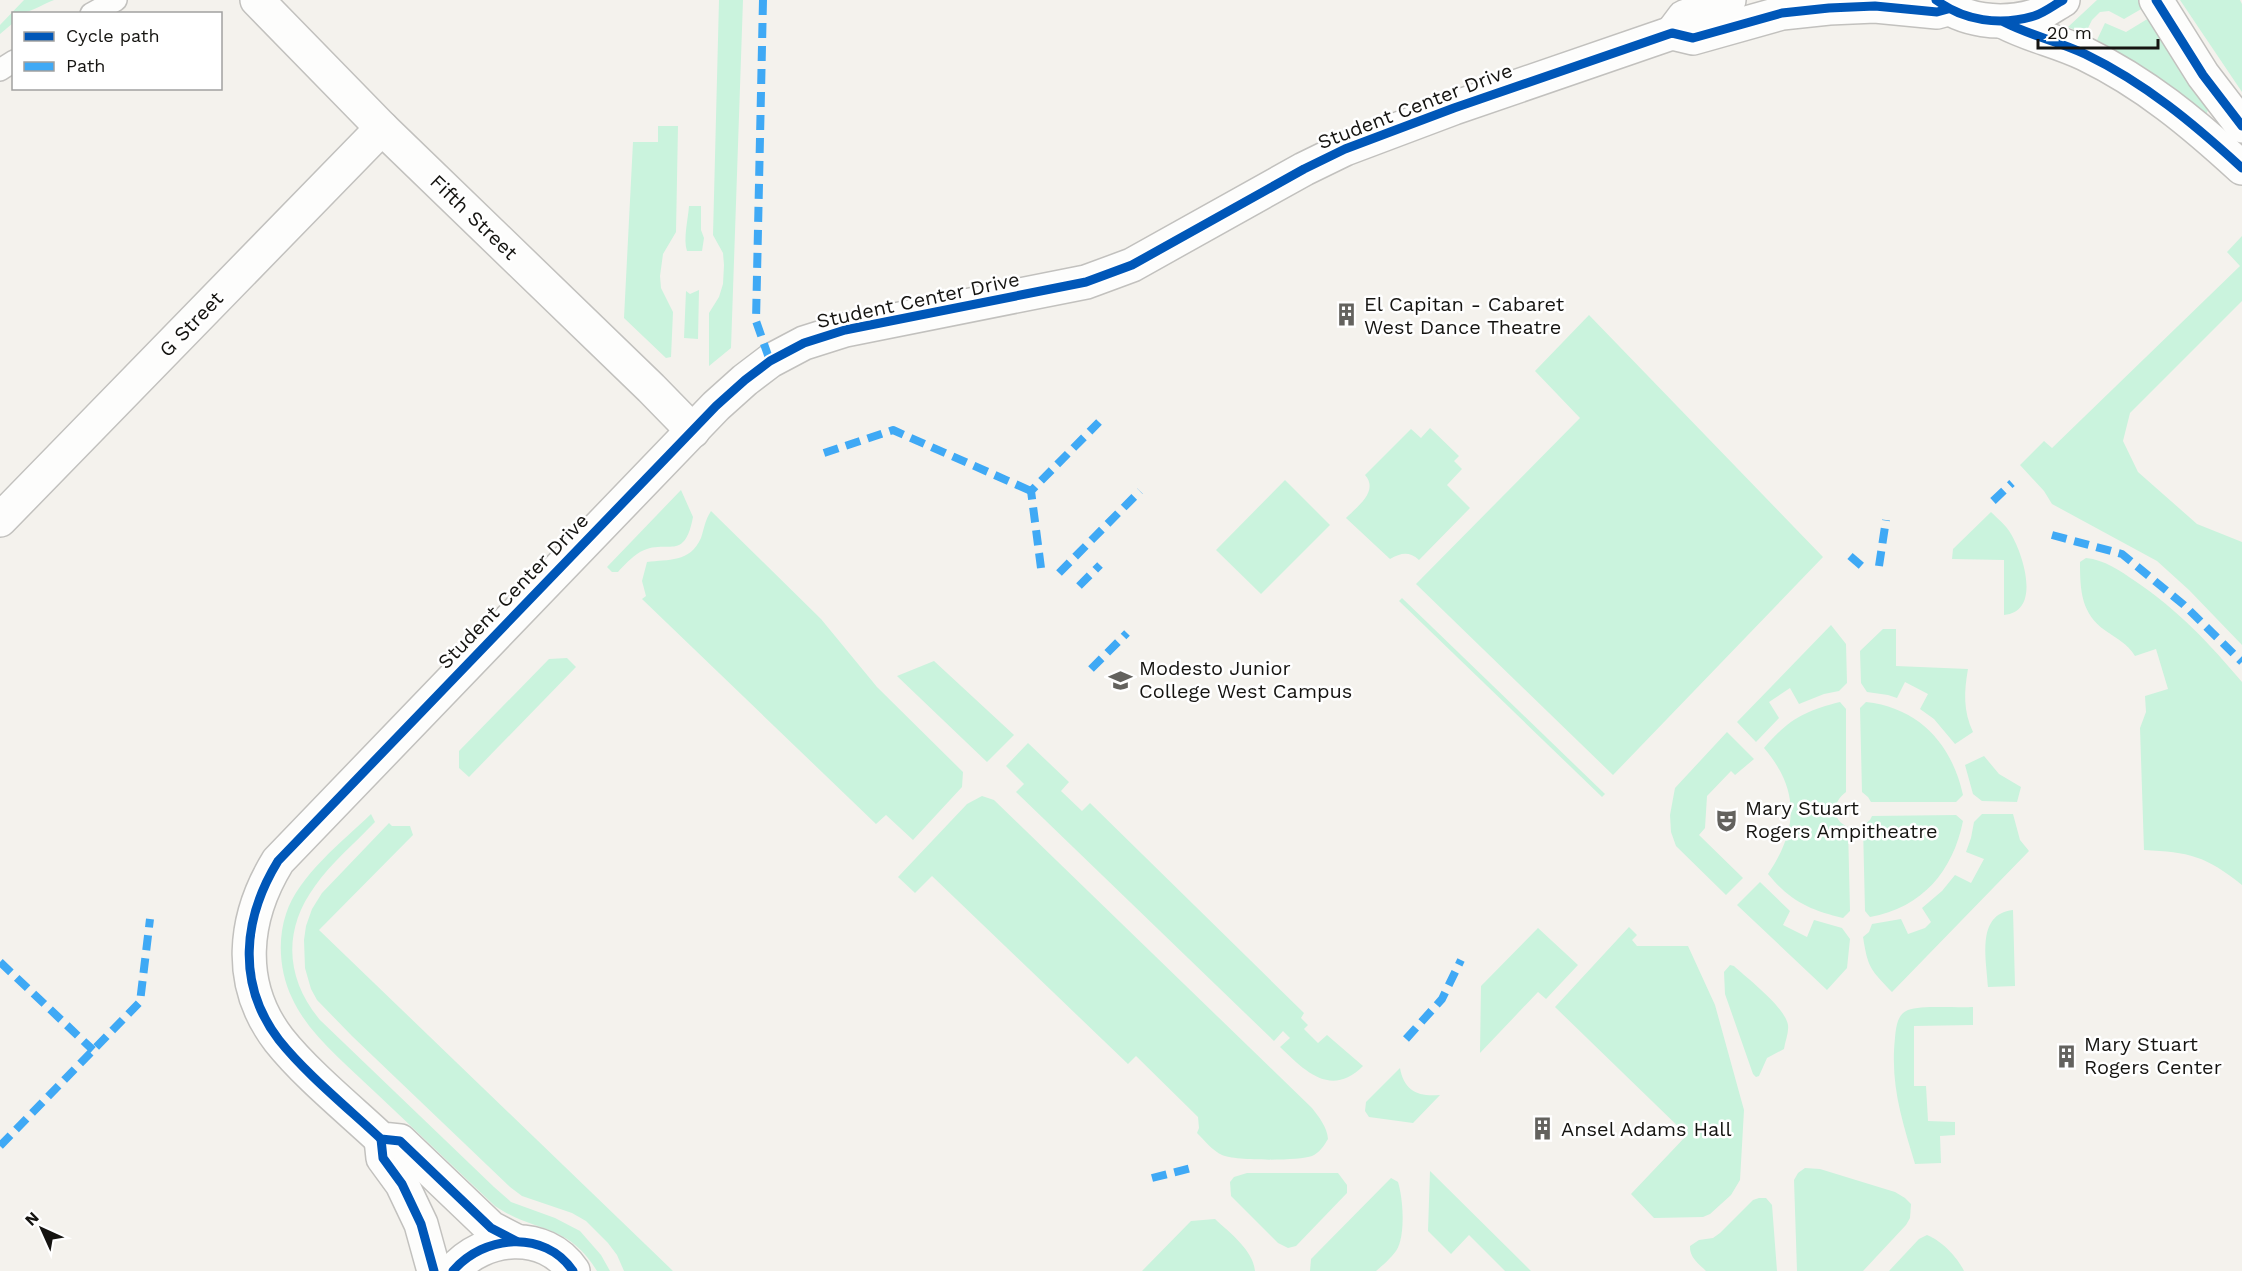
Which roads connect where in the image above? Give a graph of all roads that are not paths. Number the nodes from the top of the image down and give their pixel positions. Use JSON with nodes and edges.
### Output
{"nodes":[{"id":1,"x":116,"y":0,"type":"edge"},
{"id":2,"x":257,"y":0,"type":"edge"},
{"id":3,"x":1729,"y":0,"type":"edge"},
{"id":4,"x":2063,"y":0,"type":"edge"},
{"id":5,"x":2156,"y":0,"type":"edge"},
{"id":6,"x":1942,"y":4,"type":"edge"},
{"id":7,"x":95,"y":12,"type":"edge"},
{"id":8,"x":2004,"y":22,"type":"junction"},
{"id":9,"x":1672,"y":33,"type":"junction"},
{"id":10,"x":2242,"y":126,"type":"edge"},
{"id":11,"x":382,"y":128,"type":"junction"},
{"id":12,"x":2242,"y":168,"type":"edge"},
{"id":13,"x":693,"y":431,"type":"junction"},
{"id":14,"x":0,"y":520,"type":"edge"},
{"id":15,"x":381,"y":1139,"type":"junction"},
{"id":16,"x":516,"y":1241,"type":"junction"},
{"id":17,"x":434,"y":1271,"type":"edge"},
{"id":18,"x":453,"y":1271,"type":"edge"},
{"id":19,"x":573,"y":1271,"type":"edge"}],
"edges":[{"from":1,"to":7,"type":"lane"},
{"from":2,"to":11,"type":"street","name":"Fifth Street"},
{"from":3,"to":9,"type":"street","name":"Student Center Drive"},
{"from":4,"to":8,"type":"street"},
{"from":5,"to":10,"type":"street"},
{"from":6,"to":8,"type":"street"},
{"from":6,"to":9,"type":"street","name":"Student Center Drive"},
{"from":8,"to":12,"type":"street"},
{"from":9,"to":13,"type":"street","name":"Student Center Drive"},
{"from":11,"to":13,"type":"street","name":"Fifth Street"},
{"from":11,"to":14,"type":"street","name":"G Street"},
{"from":13,"to":15,"type":"street","name":"Student Center Drive"},
{"from":15,"to":16,"type":"street","name":"Student Center Drive"},
{"from":15,"to":17,"type":"street","name":"Student Center Drive"},
{"from":16,"to":18,"type":"street"},
{"from":16,"to":19,"type":"street"}]}
